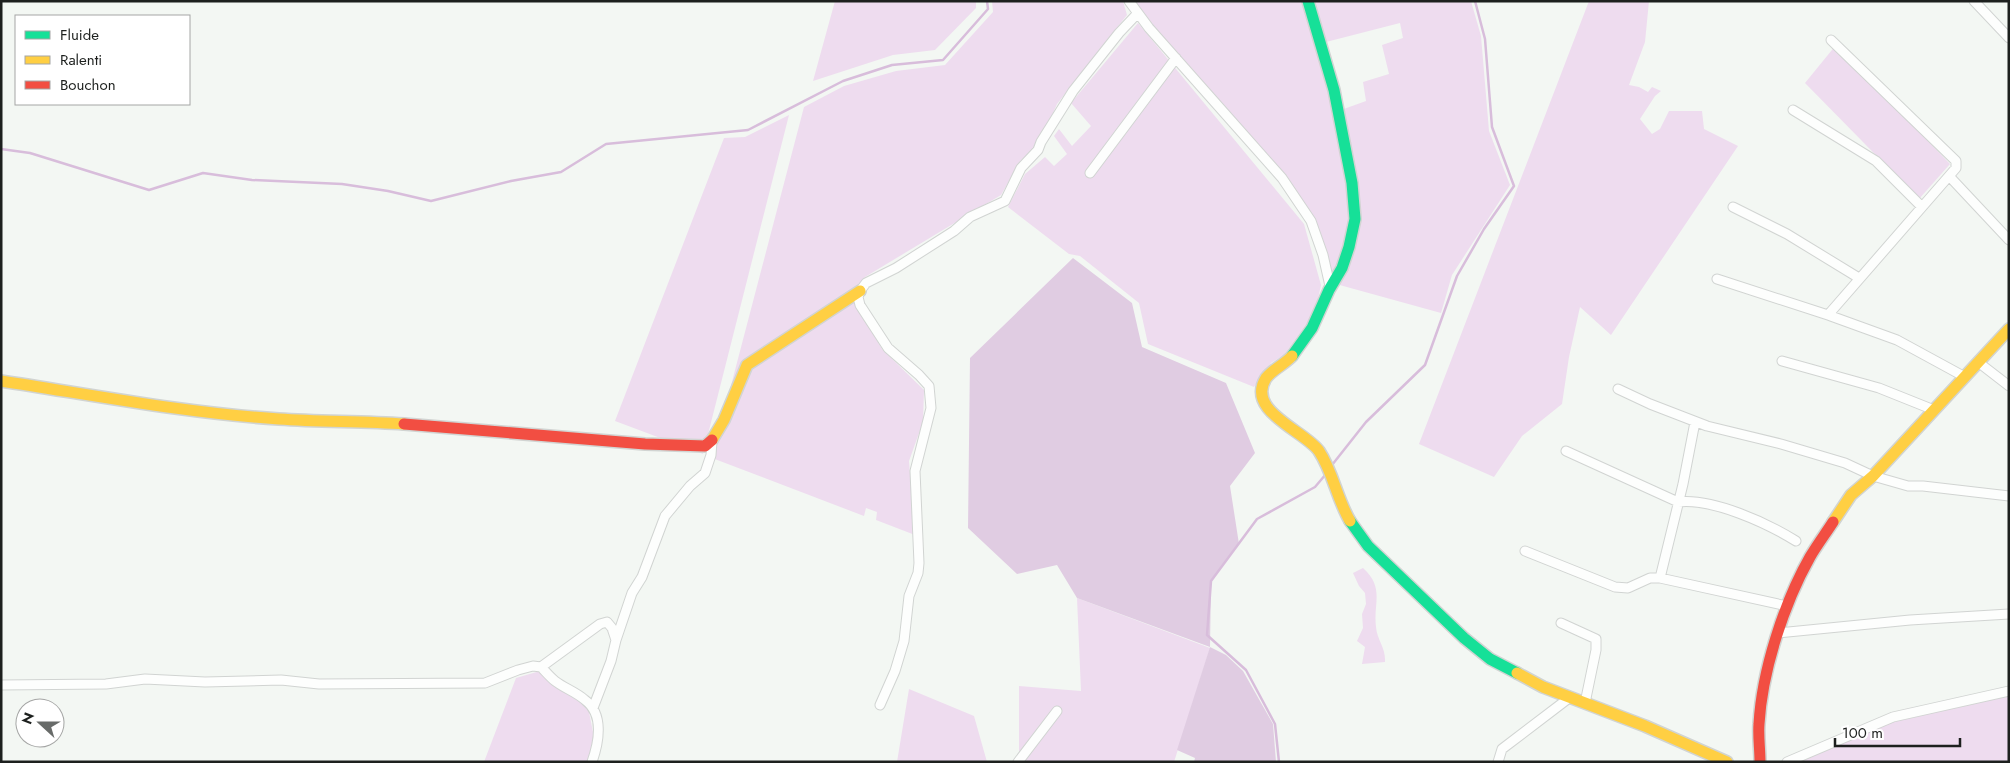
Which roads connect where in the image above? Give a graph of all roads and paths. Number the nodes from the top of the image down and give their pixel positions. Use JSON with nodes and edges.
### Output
{"nodes":[{"id":1,"x":1129,"y":1,"type":"edge"},
{"id":2,"x":1308,"y":1,"type":"edge"},
{"id":3,"x":1974,"y":1,"type":"edge"},
{"id":4,"x":1138,"y":14,"type":"junction"},
{"id":5,"x":2009,"y":38,"type":"edge"},
{"id":6,"x":1830,"y":40,"type":"dead end"},
{"id":7,"x":1176,"y":58,"type":"junction"},
{"id":8,"x":1793,"y":110,"type":"dead end"},
{"id":9,"x":1090,"y":173,"type":"dead end"},
{"id":10,"x":1949,"y":176,"type":"junction"},
{"id":11,"x":1733,"y":207,"type":"dead end"},
{"id":12,"x":1922,"y":207,"type":"junction"},
{"id":13,"x":2009,"y":240,"type":"edge"},
{"id":14,"x":1859,"y":278,"type":"junction"},
{"id":15,"x":1717,"y":279,"type":"dead end"},
{"id":16,"x":1330,"y":286,"type":"junction"},
{"id":17,"x":860,"y":291,"type":"junction"},
{"id":18,"x":1828,"y":315,"type":"junction"},
{"id":19,"x":2009,"y":329,"type":"edge"},
{"id":20,"x":1782,"y":361,"type":"dead end"},
{"id":21,"x":1978,"y":362,"type":"junction"},
{"id":22,"x":1965,"y":377,"type":"junction"},
{"id":23,"x":1,"y":381,"type":"edge"},
{"id":24,"x":2009,"y":386,"type":"edge"},
{"id":25,"x":1618,"y":389,"type":"dead end"},
{"id":26,"x":1934,"y":410,"type":"junction"},
{"id":27,"x":1695,"y":422,"type":"junction"},
{"id":28,"x":712,"y":441,"type":"junction"},
{"id":29,"x":1566,"y":452,"type":"dead end"},
{"id":30,"x":1873,"y":476,"type":"junction"},
{"id":31,"x":2009,"y":496,"type":"edge"},
{"id":32,"x":1678,"y":502,"type":"junction"},
{"id":33,"x":1796,"y":541,"type":"dead end"},
{"id":34,"x":1525,"y":551,"type":"dead end"},
{"id":35,"x":1660,"y":578,"type":"junction"},
{"id":36,"x":1787,"y":606,"type":"junction"},
{"id":37,"x":2009,"y":614,"type":"edge"},
{"id":38,"x":1561,"y":623,"type":"dead end"},
{"id":39,"x":1777,"y":633,"type":"junction"},
{"id":40,"x":616,"y":640,"type":"junction"},
{"id":41,"x":541,"y":667,"type":"junction"},
{"id":42,"x":1,"y":685,"type":"edge"},
{"id":43,"x":2009,"y":690,"type":"edge"},
{"id":44,"x":1568,"y":698,"type":"junction"},
{"id":45,"x":1585,"y":703,"type":"junction"},
{"id":46,"x":880,"y":705,"type":"dead end"},
{"id":47,"x":593,"y":708,"type":"junction"},
{"id":48,"x":1057,"y":711,"type":"dead end"},
{"id":49,"x":592,"y":762,"type":"edge"},
{"id":50,"x":1018,"y":762,"type":"edge"},
{"id":51,"x":1498,"y":762,"type":"edge"},
{"id":52,"x":1727,"y":762,"type":"edge"},
{"id":53,"x":1760,"y":762,"type":"edge"},
{"id":54,"x":1787,"y":762,"type":"edge"}],
"edges":[{"from":1,"to":4,"type":"street"},
{"from":2,"to":16,"type":"main road"},
{"from":3,"to":5,"type":"street"},
{"from":4,"to":7,"type":"street"},
{"from":4,"to":17,"type":"street"},
{"from":6,"to":10,"type":"street"},
{"from":7,"to":9,"type":"street"},
{"from":7,"to":16,"type":"street"},
{"from":8,"to":12,"type":"street"},
{"from":10,"to":12,"type":"street"},
{"from":10,"to":13,"type":"street"},
{"from":11,"to":14,"type":"street"},
{"from":12,"to":14,"type":"street"},
{"from":14,"to":18,"type":"street"},
{"from":15,"to":18,"type":"street"},
{"from":16,"to":44,"type":"main road"},
{"from":17,"to":28,"type":"main road"},
{"from":17,"to":46,"type":"street"},
{"from":18,"to":22,"type":"street"},
{"from":19,"to":21,"type":"main road"},
{"from":20,"to":26,"type":"street"},
{"from":21,"to":22,"type":"main road"},
{"from":21,"to":24,"type":"street"},
{"from":22,"to":26,"type":"main road"},
{"from":23,"to":28,"type":"main road"},
{"from":25,"to":27,"type":"street"},
{"from":26,"to":30,"type":"main road"},
{"from":27,"to":30,"type":"street"},
{"from":27,"to":32,"type":"street"},
{"from":28,"to":40,"type":"street"},
{"from":29,"to":32,"type":"street"},
{"from":30,"to":31,"type":"street"},
{"from":30,"to":36,"type":"main road"},
{"from":32,"to":33,"type":"street"},
{"from":32,"to":35,"type":"street"},
{"from":34,"to":35,"type":"street"},
{"from":35,"to":36,"type":"street"},
{"from":36,"to":39,"type":"main road"},
{"from":37,"to":39,"type":"street"},
{"from":38,"to":45,"type":"street"},
{"from":39,"to":53,"type":"main road"},
{"from":40,"to":41,"type":"street"},
{"from":40,"to":47,"type":"street"},
{"from":41,"to":42,"type":"street"},
{"from":41,"to":47,"type":"street"},
{"from":43,"to":54,"type":"street"},
{"from":44,"to":45,"type":"main road"},
{"from":44,"to":51,"type":"street"},
{"from":45,"to":52,"type":"main road"},
{"from":47,"to":49,"type":"street"},
{"from":48,"to":50,"type":"street"}]}
